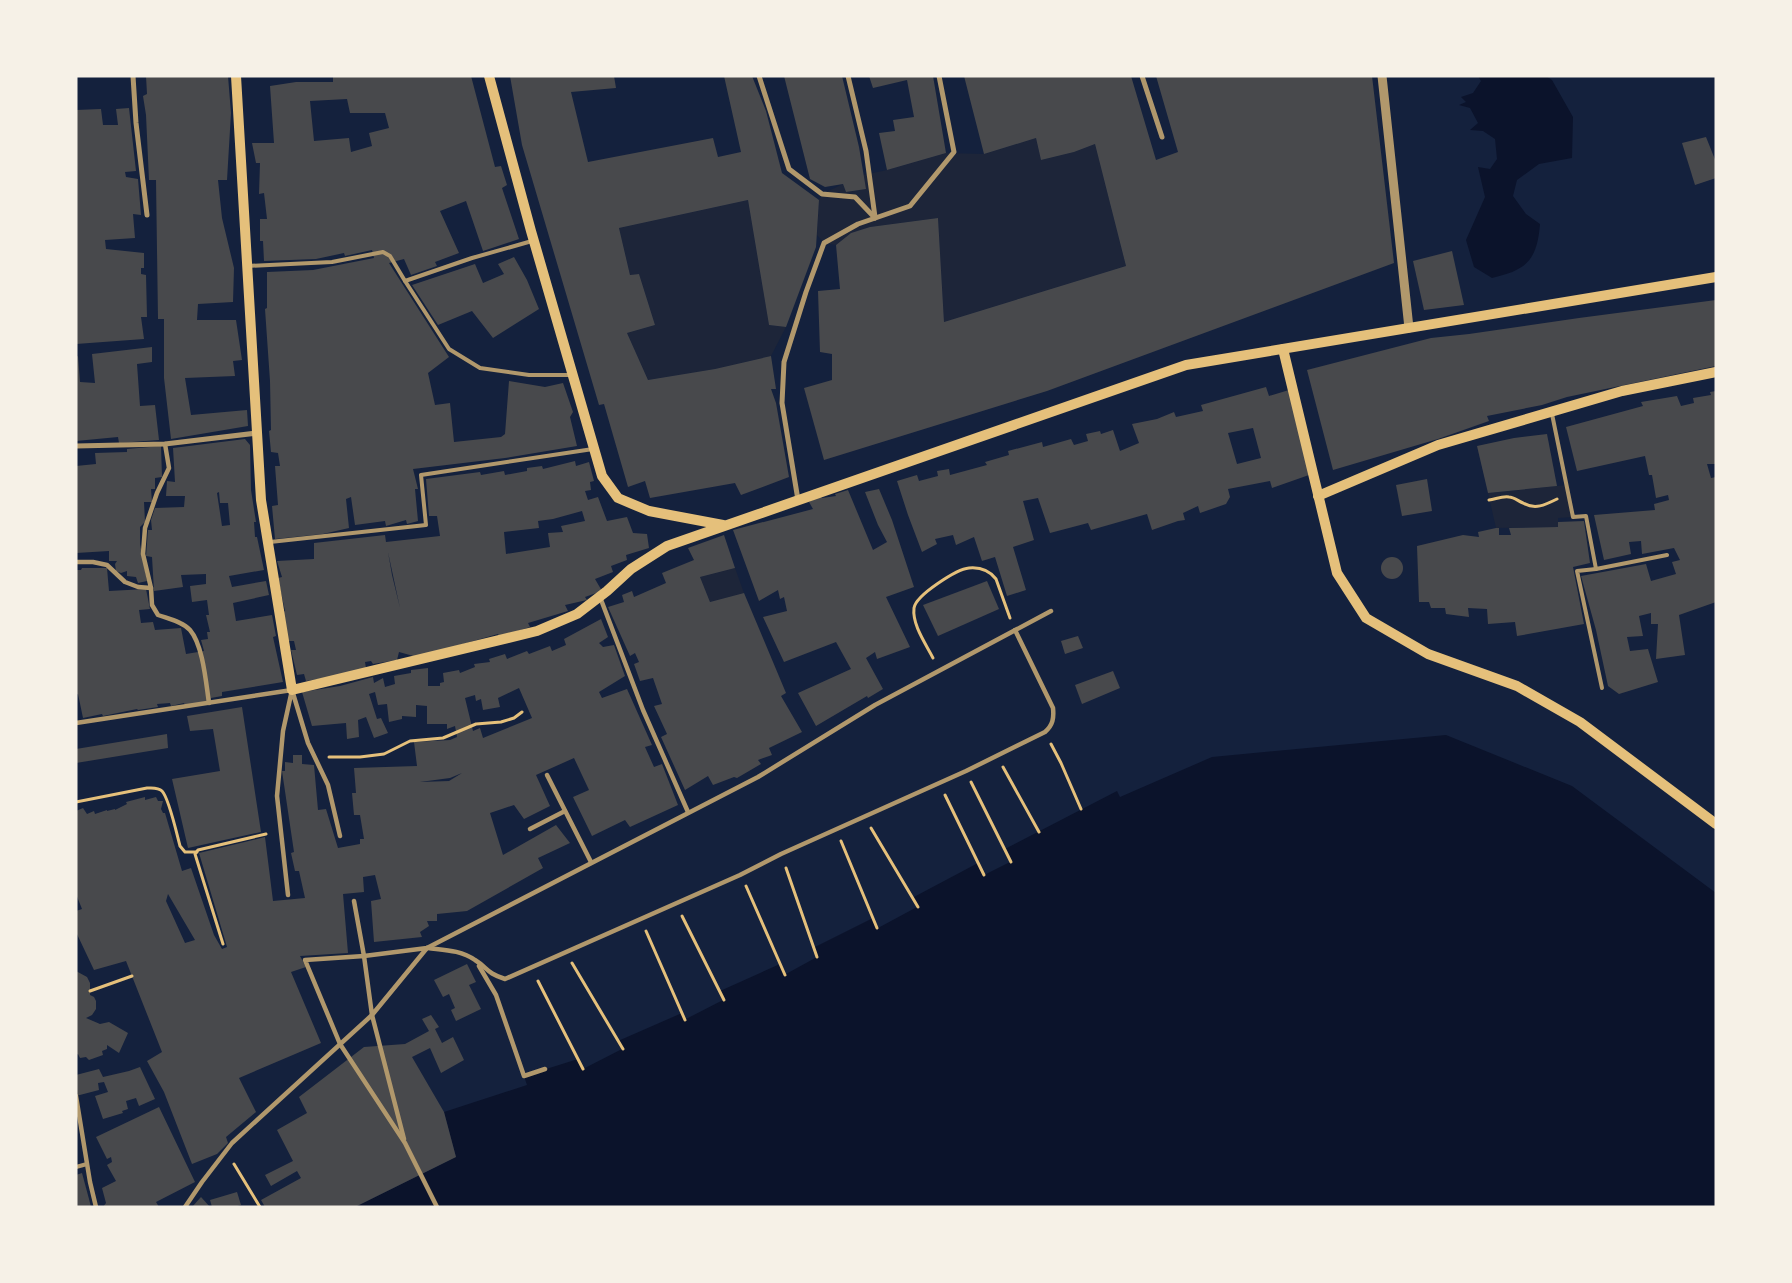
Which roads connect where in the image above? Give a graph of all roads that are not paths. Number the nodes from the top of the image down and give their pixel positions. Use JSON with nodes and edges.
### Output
{"nodes":[{"id":1,"x":133,"y":76,"type":"edge"},
{"id":2,"x":236,"y":76,"type":"edge"},
{"id":3,"x":489,"y":76,"type":"edge"},
{"id":4,"x":759,"y":76,"type":"edge"},
{"id":5,"x":848,"y":76,"type":"edge"},
{"id":6,"x":939,"y":76,"type":"edge"},
{"id":7,"x":1142,"y":76,"type":"edge"},
{"id":8,"x":1382,"y":76,"type":"edge"},
{"id":9,"x":1162,"y":137,"type":"dead end"},
{"id":10,"x":147,"y":215,"type":"dead end"},
{"id":11,"x":875,"y":218,"type":"junction"},
{"id":12,"x":534,"y":240,"type":"junction"},
{"id":13,"x":247,"y":266,"type":"junction"},
{"id":14,"x":1716,"y":276,"type":"edge"},
{"id":15,"x":405,"y":281,"type":"junction"},
{"id":16,"x":1410,"y":328,"type":"junction"},
{"id":17,"x":1283,"y":349,"type":"junction"},
{"id":18,"x":1716,"y":372,"type":"edge"},
{"id":19,"x":573,"y":374,"type":"junction"},
{"id":20,"x":1552,"y":411,"type":"junction"},
{"id":21,"x":258,"y":433,"type":"junction"},
{"id":22,"x":166,"y":444,"type":"junction"},
{"id":23,"x":76,"y":446,"type":"edge"},
{"id":24,"x":595,"y":449,"type":"junction"},
{"id":25,"x":1318,"y":496,"type":"junction"},
{"id":26,"x":798,"y":500,"type":"junction"},
{"id":27,"x":725,"y":526,"type":"junction"},
{"id":28,"x":268,"y":542,"type":"junction"},
{"id":29,"x":1667,"y":555,"type":"dead end"},
{"id":30,"x":77,"y":562,"type":"edge"},
{"id":31,"x":1596,"y":569,"type":"junction"},
{"id":32,"x":151,"y":588,"type":"junction"},
{"id":33,"x":600,"y":597,"type":"junction"},
{"id":34,"x":1051,"y":611,"type":"dead end"},
{"id":35,"x":1015,"y":630,"type":"junction"},
{"id":36,"x":1602,"y":688,"type":"dead end"},
{"id":37,"x":292,"y":690,"type":"junction"},
{"id":38,"x":209,"y":702,"type":"junction"},
{"id":39,"x":76,"y":723,"type":"edge"},
{"id":40,"x":547,"y":775,"type":"dead end"},
{"id":41,"x":565,"y":811,"type":"junction"},
{"id":42,"x":688,"y":812,"type":"junction"},
{"id":43,"x":1716,"y":824,"type":"edge"},
{"id":44,"x":530,"y":829,"type":"dead end"},
{"id":45,"x":340,"y":836,"type":"dead end"},
{"id":46,"x":591,"y":862,"type":"junction"},
{"id":47,"x":288,"y":895,"type":"dead end"},
{"id":48,"x":354,"y":901,"type":"dead end"},
{"id":49,"x":427,"y":948,"type":"junction"},
{"id":50,"x":364,"y":956,"type":"junction"},
{"id":51,"x":476,"y":960,"type":"junction"},
{"id":52,"x":372,"y":1015,"type":"junction"},
{"id":53,"x":340,"y":1044,"type":"junction"},
{"id":54,"x":545,"y":1069,"type":"dead end"},
{"id":55,"x":76,"y":1096,"type":"edge"},
{"id":56,"x":405,"y":1143,"type":"junction"},
{"id":57,"x":87,"y":1164,"type":"junction"},
{"id":58,"x":76,"y":1167,"type":"edge"},
{"id":59,"x":96,"y":1207,"type":"edge"},
{"id":60,"x":185,"y":1207,"type":"edge"},
{"id":61,"x":437,"y":1207,"type":"edge"}],
"edges":[{"from":1,"to":10,"type":"street"},
{"from":2,"to":13,"type":"main road"},
{"from":3,"to":12,"type":"main road"},
{"from":4,"to":11,"type":"street"},
{"from":5,"to":11,"type":"street"},
{"from":6,"to":11,"type":"street"},
{"from":7,"to":9,"type":"street"},
{"from":8,"to":16,"type":"street"},
{"from":11,"to":26,"type":"street"},
{"from":12,"to":15,"type":"lane"},
{"from":12,"to":19,"type":"main road"},
{"from":13,"to":15,"type":"lane"},
{"from":13,"to":21,"type":"main road"},
{"from":14,"to":16,"type":"main road"},
{"from":15,"to":19,"type":"lane"},
{"from":16,"to":17,"type":"main road"},
{"from":17,"to":25,"type":"main road"},
{"from":17,"to":26,"type":"main road"},
{"from":18,"to":20,"type":"main road"},
{"from":19,"to":24,"type":"main road"},
{"from":20,"to":25,"type":"main road"},
{"from":20,"to":31,"type":"lane"},
{"from":21,"to":22,"type":"street"},
{"from":21,"to":28,"type":"main road"},
{"from":22,"to":23,"type":"street"},
{"from":22,"to":32,"type":"street"},
{"from":24,"to":27,"type":"main road"},
{"from":24,"to":28,"type":"lane"},
{"from":25,"to":43,"type":"main road"},
{"from":26,"to":27,"type":"main road"},
{"from":27,"to":33,"type":"main road"},
{"from":28,"to":37,"type":"main road"},
{"from":29,"to":31,"type":"lane"},
{"from":30,"to":32,"type":"street"},
{"from":31,"to":36,"type":"lane"},
{"from":32,"to":38,"type":"street"},
{"from":33,"to":37,"type":"main road"},
{"from":33,"to":42,"type":"street"},
{"from":34,"to":35,"type":"street"},
{"from":35,"to":42,"type":"street"},
{"from":35,"to":51,"type":"street"},
{"from":37,"to":38,"type":"street"},
{"from":37,"to":45,"type":"street"},
{"from":37,"to":47,"type":"street"},
{"from":38,"to":39,"type":"street"},
{"from":40,"to":41,"type":"street"},
{"from":41,"to":44,"type":"street"},
{"from":41,"to":46,"type":"street"},
{"from":42,"to":46,"type":"street"},
{"from":46,"to":49,"type":"street"},
{"from":48,"to":50,"type":"street"},
{"from":49,"to":50,"type":"street"},
{"from":49,"to":51,"type":"street"},
{"from":49,"to":52,"type":"street"},
{"from":50,"to":52,"type":"street"},
{"from":50,"to":53,"type":"street"},
{"from":51,"to":54,"type":"street"},
{"from":52,"to":53,"type":"street"},
{"from":52,"to":56,"type":"street"},
{"from":53,"to":56,"type":"street"},
{"from":53,"to":60,"type":"street"},
{"from":55,"to":57,"type":"street"},
{"from":56,"to":61,"type":"street"},
{"from":57,"to":58,"type":"lane"},
{"from":57,"to":59,"type":"street"}]}
